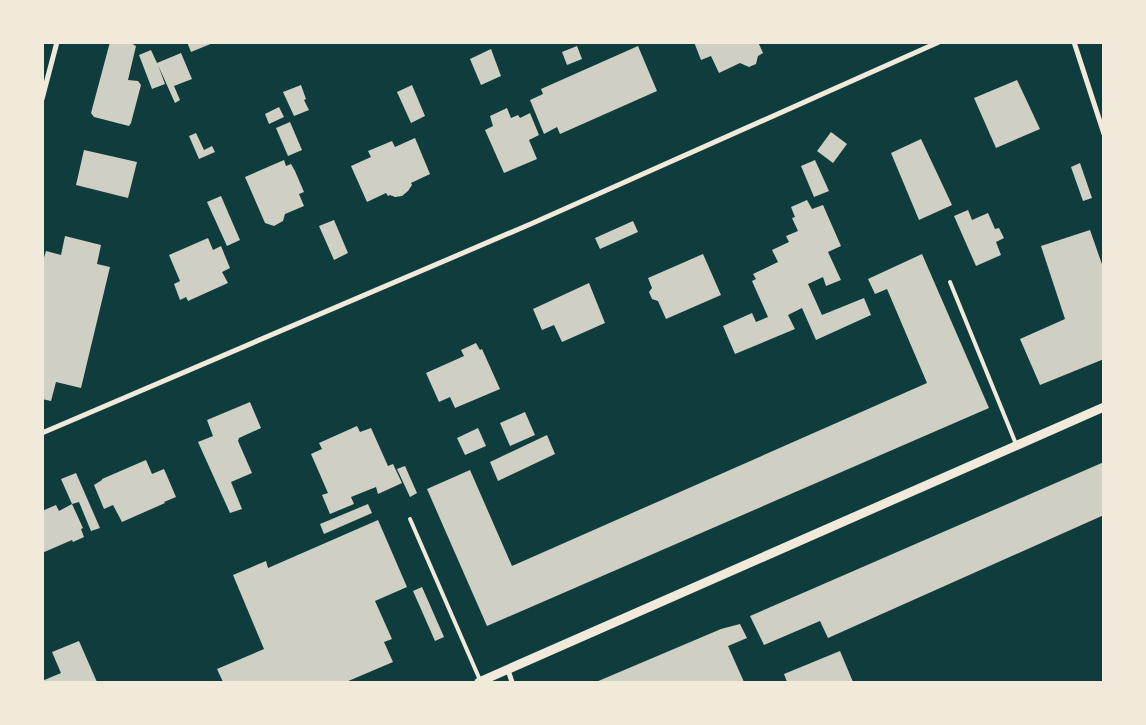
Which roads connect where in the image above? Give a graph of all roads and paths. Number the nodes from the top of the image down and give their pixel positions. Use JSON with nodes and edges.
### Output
{"nodes":[{"id":1,"x":57,"y":42,"type":"edge"},
{"id":2,"x":939,"y":42,"type":"edge"},
{"id":3,"x":1074,"y":42,"type":"edge"},
{"id":4,"x":42,"y":99,"type":"edge"},
{"id":5,"x":1104,"y":134,"type":"edge"},
{"id":6,"x":950,"y":282,"type":"dead end"},
{"id":7,"x":1104,"y":407,"type":"edge"},
{"id":8,"x":42,"y":433,"type":"edge"},
{"id":9,"x":1017,"y":445,"type":"junction"},
{"id":10,"x":410,"y":519,"type":"dead end"},
{"id":11,"x":508,"y":670,"type":"junction"},
{"id":12,"x":480,"y":682,"type":"edge"},
{"id":13,"x":512,"y":682,"type":"edge"}],
"edges":[{"from":1,"to":4,"type":"street"},
{"from":2,"to":8,"type":"street"},
{"from":3,"to":5,"type":"street"},
{"from":6,"to":9,"type":"lane"},
{"from":7,"to":9,"type":"street"},
{"from":9,"to":11,"type":"street"},
{"from":10,"to":12,"type":"lane"},
{"from":11,"to":12,"type":"street"},
{"from":11,"to":13,"type":"street"}]}
